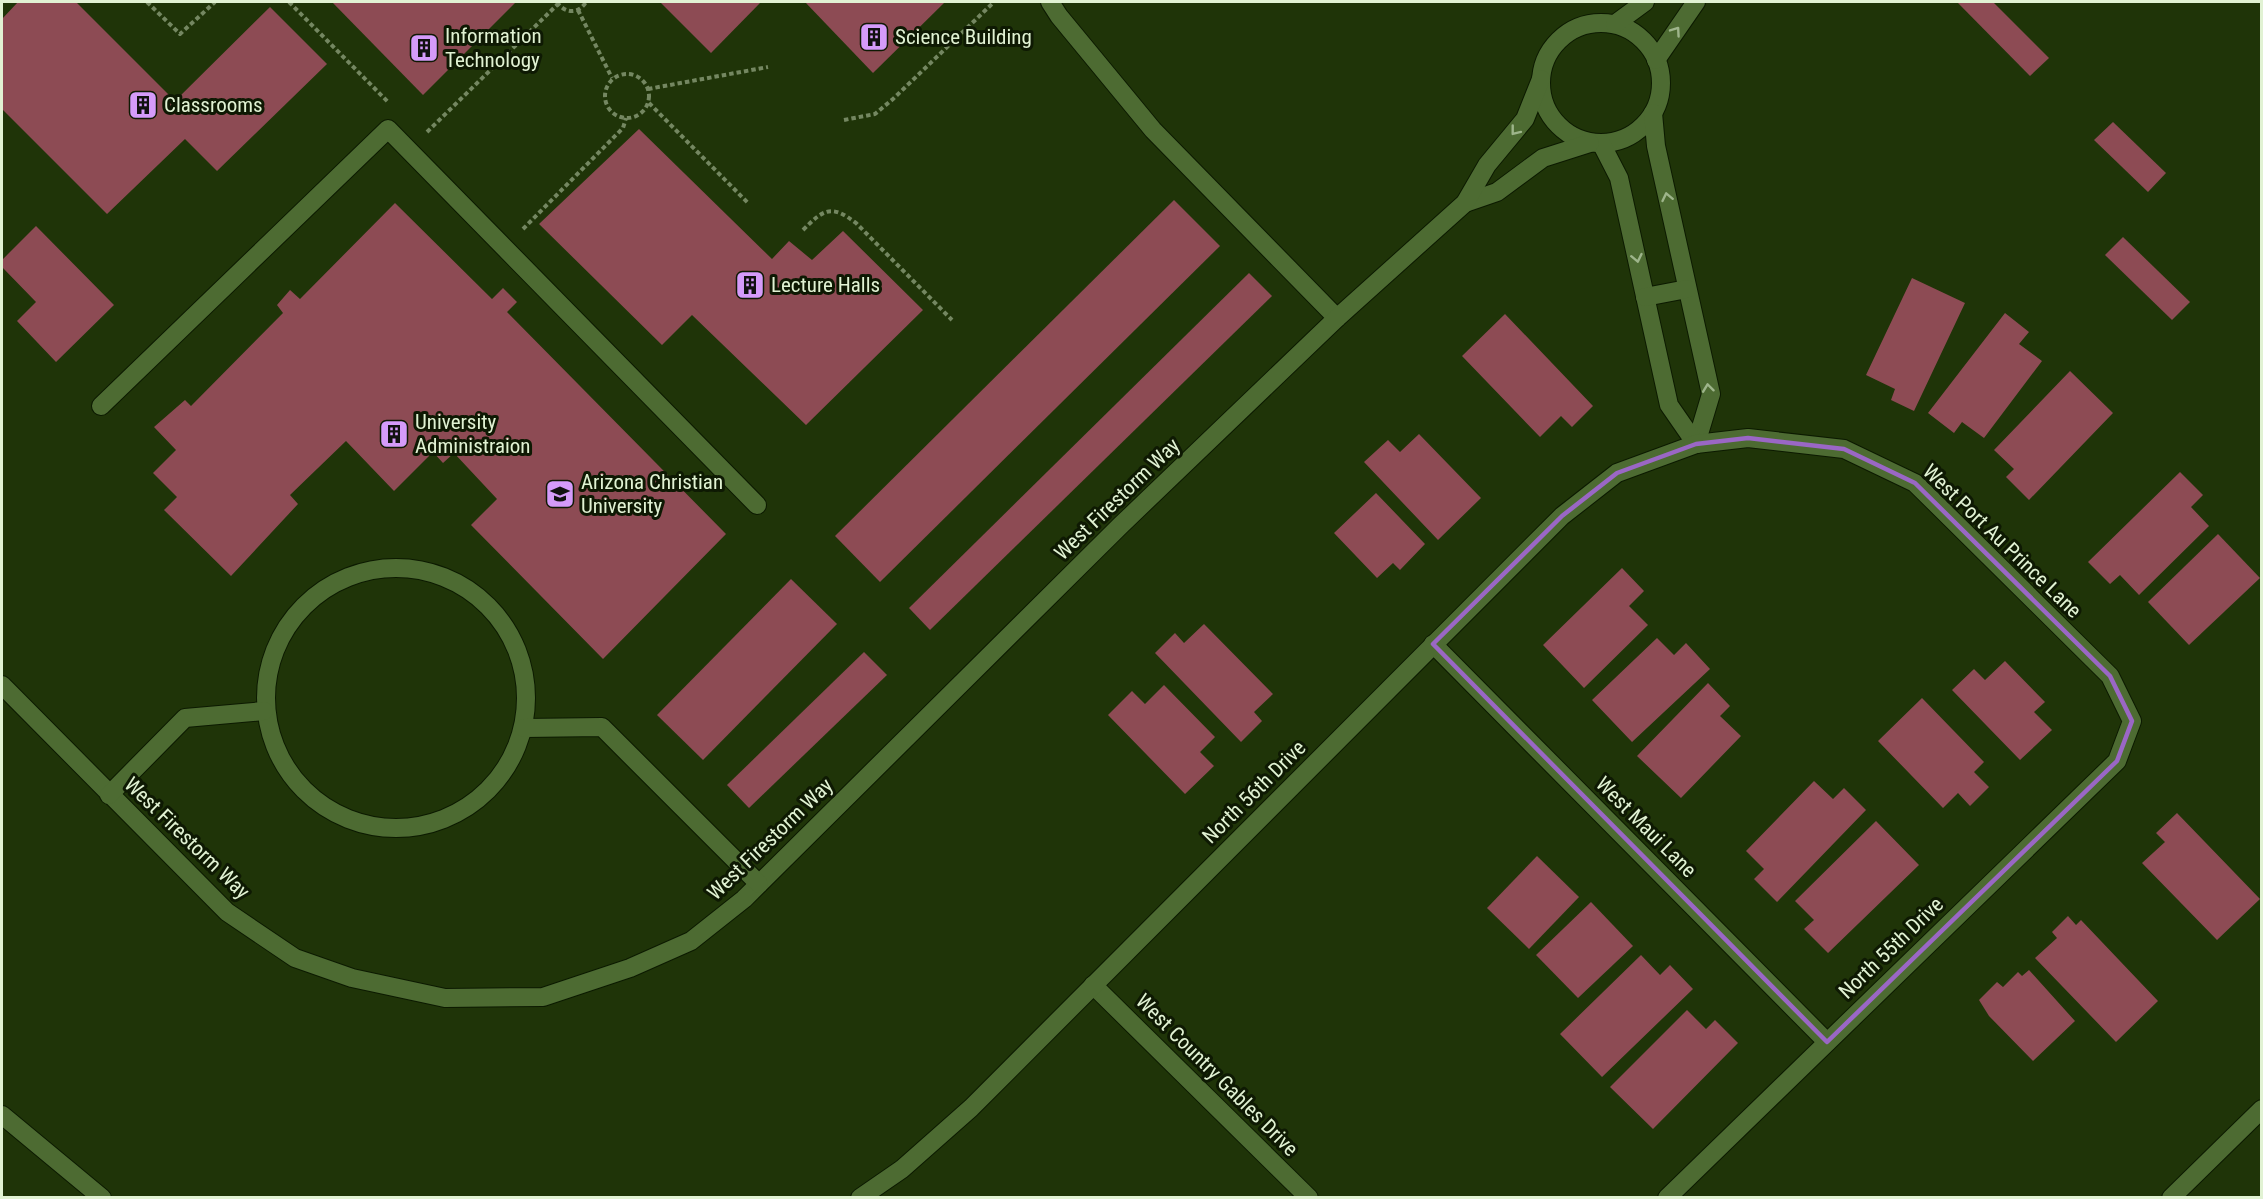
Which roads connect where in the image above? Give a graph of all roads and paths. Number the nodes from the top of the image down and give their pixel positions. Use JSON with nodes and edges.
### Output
{"nodes":[{"id":1,"x":147,"y":2,"type":"edge"},
{"id":2,"x":215,"y":2,"type":"edge"},
{"id":3,"x":586,"y":2,"type":"edge"},
{"id":4,"x":994,"y":2,"type":"edge"},
{"id":5,"x":1050,"y":2,"type":"edge"},
{"id":6,"x":1644,"y":2,"type":"edge"},
{"id":7,"x":1696,"y":2,"type":"edge"},
{"id":8,"x":557,"y":3,"type":"edge"},
{"id":9,"x":578,"y":10,"type":"junction"},
{"id":10,"x":1615,"y":24,"type":"junction"},
{"id":11,"x":1656,"y":60,"type":"junction"},
{"id":12,"x":768,"y":67,"type":"dead end"},
{"id":13,"x":612,"y":78,"type":"junction"},
{"id":14,"x":1541,"y":79,"type":"junction"},
{"id":15,"x":648,"y":88,"type":"junction"},
{"id":16,"x":649,"y":103,"type":"junction"},
{"id":17,"x":1653,"y":113,"type":"junction"},
{"id":18,"x":626,"y":118,"type":"junction"},
{"id":19,"x":844,"y":120,"type":"dead end"},
{"id":20,"x":423,"y":137,"type":"dead end"},
{"id":21,"x":1596,"y":143,"type":"junction"},
{"id":22,"x":748,"y":203,"type":"dead end"},
{"id":23,"x":1465,"y":203,"type":"junction"},
{"id":24,"x":803,"y":230,"type":"dead end"},
{"id":25,"x":518,"y":234,"type":"dead end"},
{"id":26,"x":1687,"y":289,"type":"junction"},
{"id":27,"x":1645,"y":297,"type":"junction"},
{"id":28,"x":1337,"y":318,"type":"junction"},
{"id":29,"x":952,"y":320,"type":"dead end"},
{"id":30,"x":101,"y":406,"type":"dead end"},
{"id":31,"x":1696,"y":444,"type":"junction"},
{"id":32,"x":757,"y":505,"type":"dead end"},
{"id":33,"x":1433,"y":644,"type":"junction"},
{"id":34,"x":2,"y":685,"type":"edge"},
{"id":35,"x":264,"y":711,"type":"junction"},
{"id":36,"x":2132,"y":721,"type":"joint"},
{"id":37,"x":524,"y":728,"type":"junction"},
{"id":38,"x":109,"y":795,"type":"junction"},
{"id":39,"x":759,"y":884,"type":"junction"},
{"id":40,"x":1093,"y":985,"type":"junction"},
{"id":41,"x":1827,"y":1042,"type":"junction"},
{"id":42,"x":2262,"y":1109,"type":"edge"},
{"id":43,"x":2,"y":1115,"type":"edge"},
{"id":44,"x":102,"y":1197,"type":"edge"},
{"id":45,"x":860,"y":1197,"type":"edge"},
{"id":46,"x":1309,"y":1197,"type":"edge"},
{"id":47,"x":1667,"y":1197,"type":"edge"},
{"id":48,"x":2171,"y":1197,"type":"edge"}],
"edges":[{"from":1,"to":2,"type":"path"},
{"from":3,"to":9,"type":"path"},
{"from":4,"to":19,"type":"path"},
{"from":5,"to":28,"type":"street"},
{"from":6,"to":10,"type":"street"},
{"from":11,"to":7,"type":"street","one_way":true},
{"from":8,"to":9,"type":"path"},
{"from":8,"to":20,"type":"path"},
{"from":9,"to":13,"type":"path"},
{"from":10,"to":11,"type":"street"},
{"from":10,"to":14,"type":"street"},
{"from":11,"to":17,"type":"street"},
{"from":12,"to":15,"type":"path"},
{"from":13,"to":15,"type":"path"},
{"from":13,"to":18,"type":"path"},
{"from":14,"to":21,"type":"street"},
{"from":14,"to":23,"type":"street","name":"West Firestorm Way","one_way":true},
{"from":15,"to":16,"type":"path"},
{"from":16,"to":18,"type":"path"},
{"from":16,"to":22,"type":"path"},
{"from":17,"to":21,"type":"street"},
{"from":26,"to":17,"type":"street","one_way":true},
{"from":18,"to":25,"type":"path"},
{"from":21,"to":23,"type":"street","name":"West Firestorm Way"},
{"from":21,"to":27,"type":"street","one_way":true},
{"from":23,"to":28,"type":"street","name":"West Firestorm Way"},
{"from":24,"to":29,"type":"path"},
{"from":26,"to":27,"type":"street"},
{"from":31,"to":26,"type":"street","one_way":true},
{"from":27,"to":31,"type":"street"},
{"from":28,"to":39,"type":"street","name":"West Firestorm Way"},
{"from":30,"to":32,"type":"street"},
{"from":31,"to":33,"type":"street","name":"North 56th Drive"},
{"from":31,"to":36,"type":"street","name":"West Port Au Prince Lane"},
{"from":33,"to":40,"type":"street","name":"North 56th Drive"},
{"from":33,"to":41,"type":"street","name":"West Maui Lane"},
{"from":34,"to":38,"type":"street","name":"West Firestorm Way"},
{"from":35,"to":37,"type":"street"},
{"from":35,"to":37,"type":"street"},
{"from":35,"to":38,"type":"street"},
{"from":36,"to":41,"type":"street","name":"North 55th Drive"},
{"from":37,"to":39,"type":"street"},
{"from":38,"to":39,"type":"street","name":"West Firestorm Way"},
{"from":40,"to":45,"type":"street","name":"North 56th Drive"},
{"from":40,"to":46,"type":"street","name":"West Country Gables Drive"},
{"from":41,"to":47,"type":"street","name":"North 55th Drive"},
{"from":42,"to":48,"type":"street"},
{"from":43,"to":44,"type":"street"}]}
